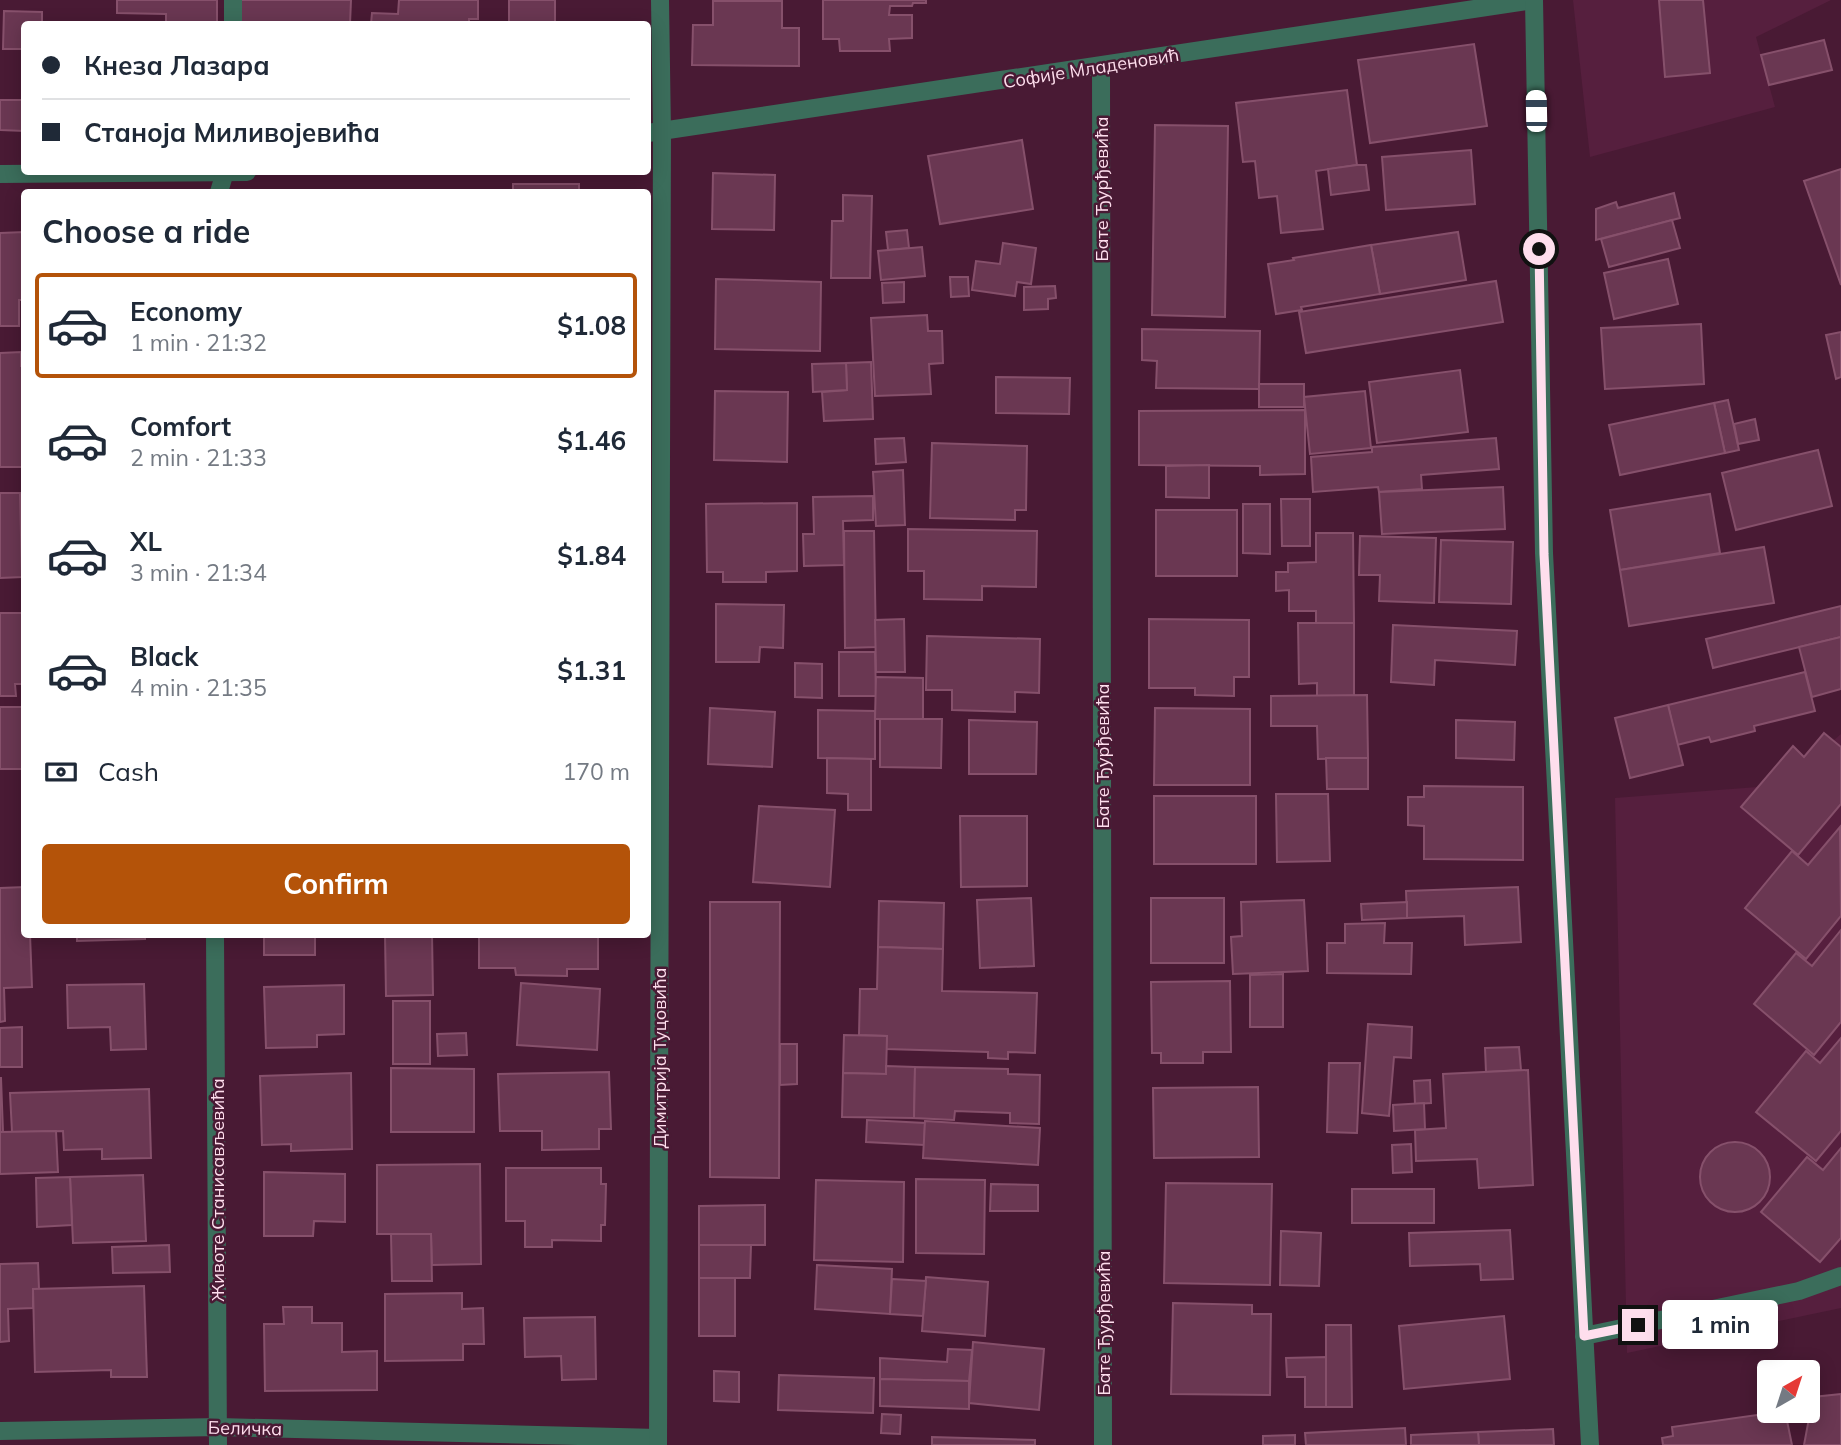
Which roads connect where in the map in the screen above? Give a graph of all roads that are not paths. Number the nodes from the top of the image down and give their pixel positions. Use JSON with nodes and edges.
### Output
{"nodes":[{"id":1,"x":233,"y":0,"type":"edge"},
{"id":2,"x":660,"y":0,"type":"edge"},
{"id":3,"x":1534,"y":0,"type":"edge"},
{"id":4,"x":233,"y":21,"type":"edge"},
{"id":5,"x":1101,"y":66,"type":"junction"},
{"id":6,"x":655,"y":133,"type":"edge"},
{"id":7,"x":0,"y":174,"type":"edge"},
{"id":8,"x":21,"y":174,"type":"edge"},
{"id":9,"x":215,"y":938,"type":"edge"},
{"id":10,"x":1841,"y":1276,"type":"edge"},
{"id":11,"x":1584,"y":1336,"type":"junction"},
{"id":12,"x":219,"y":1427,"type":"junction"},
{"id":13,"x":0,"y":1431,"type":"edge"},
{"id":14,"x":658,"y":1442,"type":"edge"},
{"id":15,"x":218,"y":1445,"type":"edge"},
{"id":16,"x":1103,"y":1445,"type":"edge"},
{"id":17,"x":1590,"y":1445,"type":"edge"}],
"edges":[{"from":1,"to":4,"type":"street"},
{"from":2,"to":6,"type":"street","name":"Димитрија Туцовића"},
{"from":3,"to":5,"type":"street","name":"Софије Младеновић"},
{"from":3,"to":11,"type":"street"},
{"from":5,"to":6,"type":"street","name":"Софије Младеновић"},
{"from":5,"to":16,"type":"street","name":"Бате Ђурђевића"},
{"from":6,"to":14,"type":"street","name":"Димитрија Туцовића"},
{"from":7,"to":8,"type":"street"},
{"from":9,"to":12,"type":"street","name":"Животе Станисављевића"},
{"from":10,"to":11,"type":"street"},
{"from":11,"to":17,"type":"street"},
{"from":12,"to":13,"type":"street","name":"Беличка"},
{"from":12,"to":14,"type":"street","name":"Беличка"},
{"from":12,"to":15,"type":"street","name":"Животе Станисављевића"}]}
